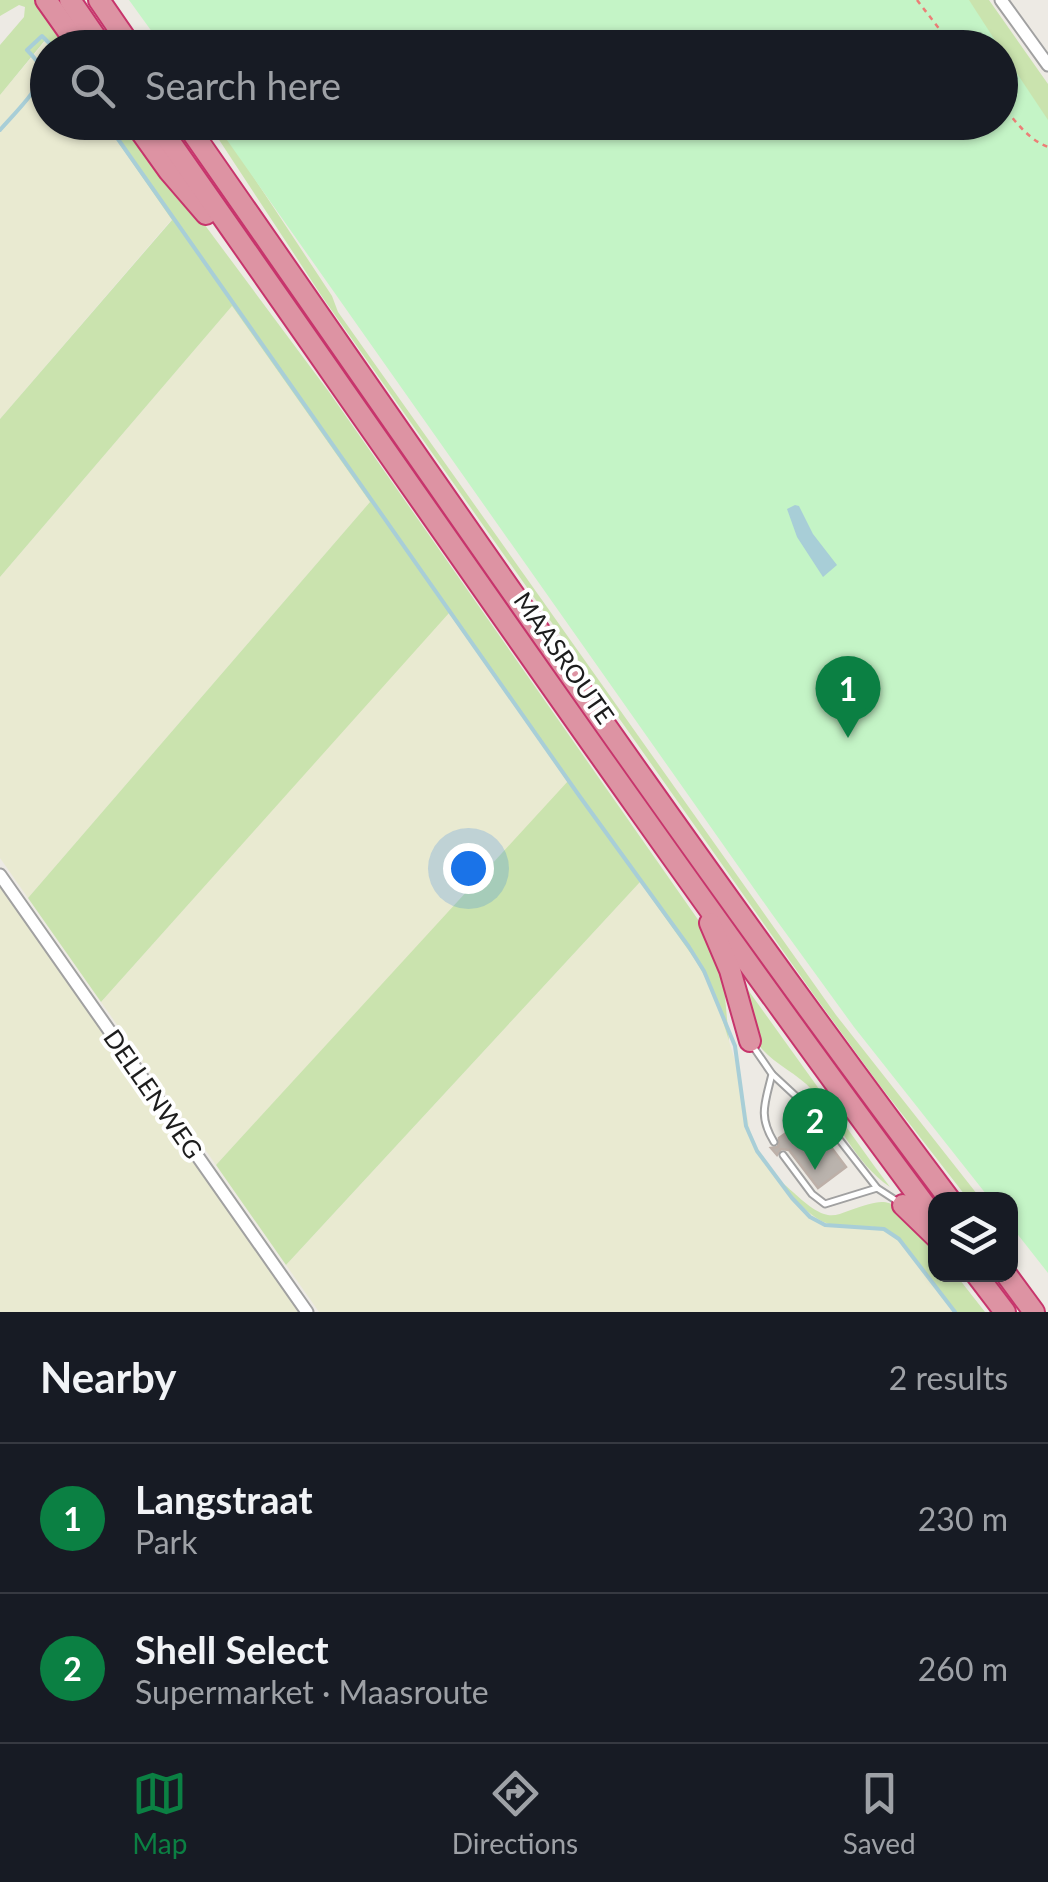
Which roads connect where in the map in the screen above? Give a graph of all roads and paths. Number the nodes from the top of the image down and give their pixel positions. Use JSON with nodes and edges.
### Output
{"nodes":[{"id":1,"x":46,"y":0,"type":"edge"},
{"id":2,"x":70,"y":0,"type":"edge"},
{"id":3,"x":99,"y":0,"type":"edge"},
{"id":4,"x":917,"y":0,"type":"edge"},
{"id":5,"x":1001,"y":0,"type":"edge"},
{"id":6,"x":67,"y":30,"type":"edge"},
{"id":7,"x":91,"y":30,"type":"edge"},
{"id":8,"x":120,"y":30,"type":"edge"},
{"id":9,"x":940,"y":30,"type":"edge"},
{"id":10,"x":1048,"y":65,"type":"edge"},
{"id":11,"x":1018,"y":124,"type":"edge"},
{"id":12,"x":147,"y":140,"type":"edge"},
{"id":13,"x":169,"y":140,"type":"edge"},
{"id":14,"x":198,"y":140,"type":"edge"},
{"id":15,"x":1048,"y":147,"type":"edge"},
{"id":16,"x":286,"y":307,"type":"junction"},
{"id":17,"x":0,"y":875,"type":"edge"},
{"id":18,"x":690,"y":881,"type":"junction"},
{"id":19,"x":750,"y":1041,"type":"joint"},
{"id":20,"x":772,"y":1074,"type":"junction"},
{"id":21,"x":814,"y":1112,"type":"dead end"},
{"id":22,"x":825,"y":1126,"type":"dead end"},
{"id":23,"x":774,"y":1142,"type":"dead end"},
{"id":24,"x":783,"y":1155,"type":"dead end"},
{"id":25,"x":877,"y":1188,"type":"junction"},
{"id":26,"x":944,"y":1192,"type":"edge"},
{"id":27,"x":904,"y":1206,"type":"joint"},
{"id":28,"x":928,"y":1209,"type":"edge"},
{"id":29,"x":928,"y":1229,"type":"edge"},
{"id":30,"x":981,"y":1282,"type":"edge"},
{"id":31,"x":1012,"y":1282,"type":"edge"},
{"id":32,"x":307,"y":1312,"type":"edge"},
{"id":33,"x":1004,"y":1312,"type":"edge"},
{"id":34,"x":1034,"y":1312,"type":"edge"}],
"edges":[{"from":1,"to":6,"type":"highway"},
{"from":2,"to":7,"type":"highway"},
{"from":3,"to":8,"type":"highway"},
{"from":4,"to":9,"type":"path"},
{"from":5,"to":10,"type":"street"},
{"from":11,"to":15,"type":"path"},
{"from":12,"to":16,"type":"highway"},
{"from":13,"to":16,"type":"highway","name":"MAASROUTE"},
{"from":14,"to":26,"type":"highway","name":"MAASROUTE"},
{"from":16,"to":18,"type":"highway","name":"MAASROUTE"},
{"from":17,"to":32,"type":"street","name":"DELLENWEG"},
{"from":18,"to":19,"type":"highway"},
{"from":18,"to":28,"type":"highway","name":"MAASROUTE"},
{"from":19,"to":20,"type":"lane"},
{"from":20,"to":21,"type":"lane"},
{"from":20,"to":23,"type":"lane"},
{"from":22,"to":25,"type":"lane"},
{"from":24,"to":25,"type":"lane"},
{"from":25,"to":27,"type":"lane"},
{"from":27,"to":29,"type":"highway"},
{"from":30,"to":33,"type":"highway"},
{"from":31,"to":34,"type":"highway"}]}
